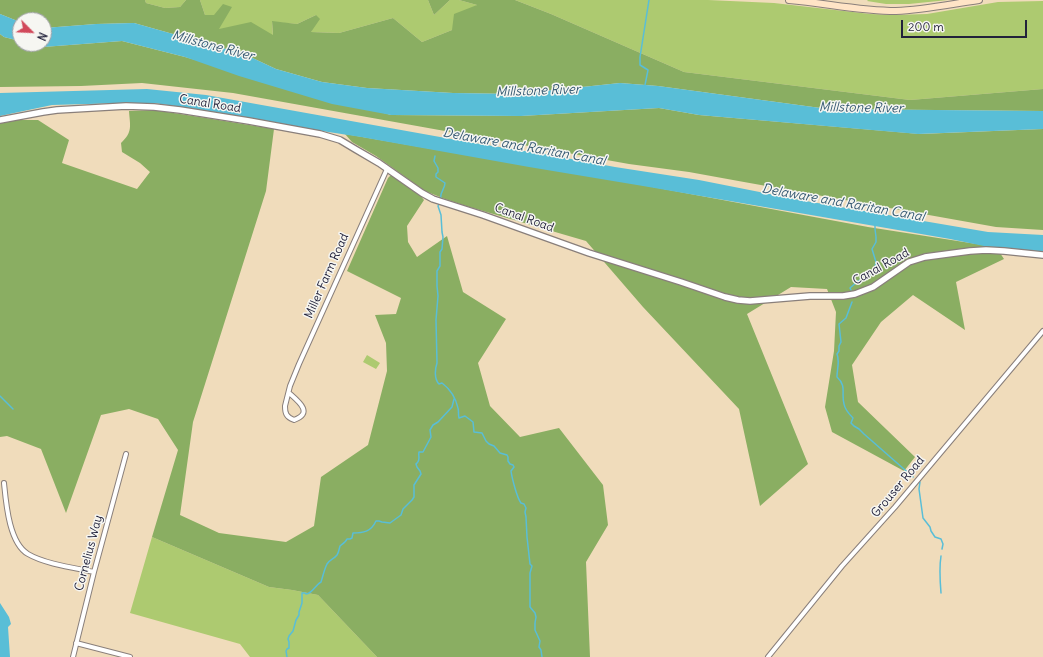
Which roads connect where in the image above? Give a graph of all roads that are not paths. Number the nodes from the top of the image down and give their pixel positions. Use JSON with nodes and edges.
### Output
{"nodes":[{"id":1,"x":789,"y":0,"type":"edge"},
{"id":2,"x":979,"y":0,"type":"edge"},
{"id":3,"x":0,"y":120,"type":"edge"},
{"id":4,"x":387,"y":169,"type":"junction"},
{"id":5,"x":1043,"y":255,"type":"edge"},
{"id":6,"x":1043,"y":331,"type":"edge"},
{"id":7,"x":289,"y":393,"type":"junction"},
{"id":8,"x":126,"y":454,"type":"dead end"},
{"id":9,"x":4,"y":483,"type":"dead end"},
{"id":10,"x":94,"y":572,"type":"junction"},
{"id":11,"x":76,"y":643,"type":"junction"},
{"id":12,"x":73,"y":657,"type":"edge"},
{"id":13,"x":130,"y":657,"type":"edge"},
{"id":14,"x":768,"y":657,"type":"edge"}],
"edges":[{"from":1,"to":2,"type":"main road"},
{"from":3,"to":4,"type":"street","name":"Canal Road"},
{"from":4,"to":5,"type":"street","name":"Canal Road"},
{"from":4,"to":7,"type":"street","name":"Miller Farm Road"},
{"from":6,"to":14,"type":"street","name":"Grouser Road"},
{"from":7,"to":7,"type":"street","name":"Miller Farm Road"},
{"from":8,"to":10,"type":"street","name":"Cornelius Way"},
{"from":9,"to":10,"type":"street"},
{"from":10,"to":11,"type":"street","name":"Cornelius Way"},
{"from":11,"to":12,"type":"street","name":"Cornelius Way"},
{"from":11,"to":13,"type":"street"}]}
